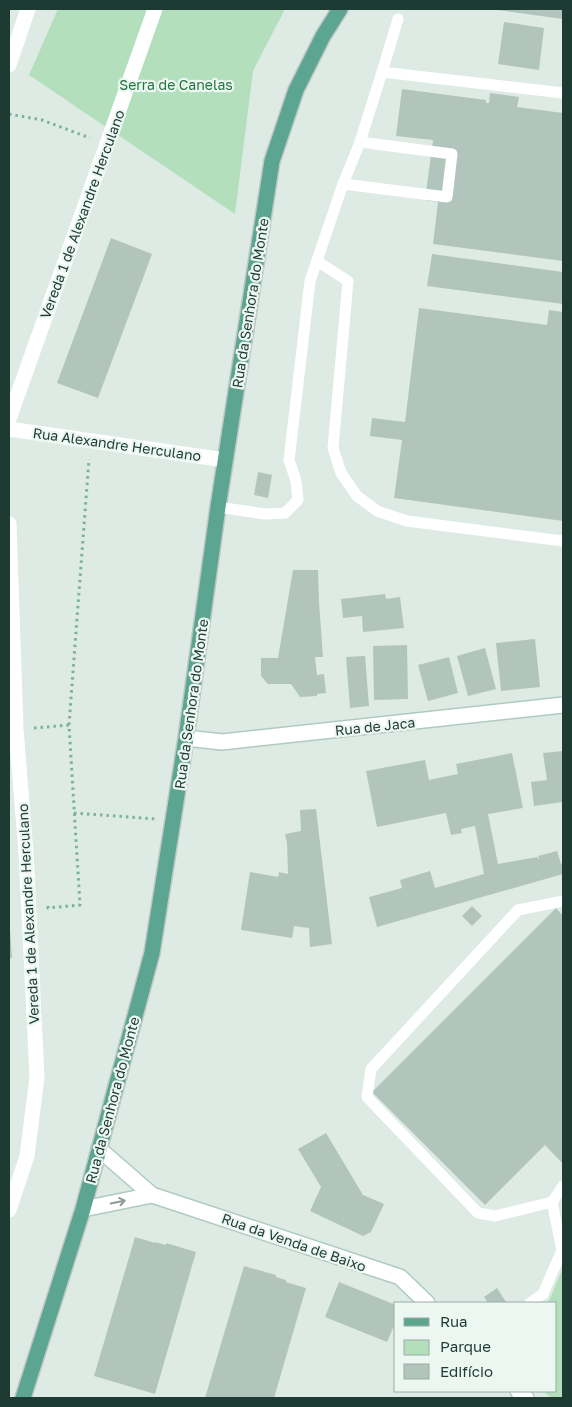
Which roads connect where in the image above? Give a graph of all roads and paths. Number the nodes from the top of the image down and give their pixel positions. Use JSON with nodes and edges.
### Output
{"nodes":[{"id":1,"x":28,"y":9,"type":"edge"},
{"id":2,"x":154,"y":9,"type":"edge"},
{"id":3,"x":340,"y":9,"type":"edge"},
{"id":4,"x":398,"y":19,"type":"dead end"},
{"id":5,"x":9,"y":65,"type":"edge"},
{"id":6,"x":382,"y":72,"type":"junction"},
{"id":7,"x":563,"y":93,"type":"edge"},
{"id":8,"x":9,"y":114,"type":"edge"},
{"id":9,"x":360,"y":142,"type":"junction"},
{"id":10,"x":106,"y":144,"type":"junction"},
{"id":11,"x":343,"y":184,"type":"junction"},
{"id":12,"x":317,"y":261,"type":"junction"},
{"id":13,"x":9,"y":419,"type":"edge"},
{"id":14,"x":9,"y":429,"type":"edge"},
{"id":15,"x":90,"y":440,"type":"junction"},
{"id":16,"x":225,"y":460,"type":"junction"},
{"id":17,"x":218,"y":506,"type":"junction"},
{"id":18,"x":9,"y":524,"type":"edge"},
{"id":19,"x":563,"y":541,"type":"edge"},
{"id":20,"x":563,"y":706,"type":"edge"},
{"id":21,"x":69,"y":725,"type":"junction"},
{"id":22,"x":16,"y":729,"type":"junction"},
{"id":23,"x":186,"y":738,"type":"junction"},
{"id":24,"x":74,"y":813,"type":"junction"},
{"id":25,"x":174,"y":820,"type":"junction"},
{"id":26,"x":47,"y":900,"type":"dead end"},
{"id":27,"x":563,"y":901,"type":"edge"},
{"id":28,"x":99,"y":1149,"type":"junction"},
{"id":29,"x":563,"y":1186,"type":"edge"},
{"id":30,"x":152,"y":1195,"type":"junction"},
{"id":31,"x":552,"y":1202,"type":"junction"},
{"id":32,"x":9,"y":1210,"type":"edge"},
{"id":33,"x":83,"y":1210,"type":"junction"},
{"id":34,"x":426,"y":1302,"type":"edge"},
{"id":35,"x":531,"y":1302,"type":"edge"},
{"id":36,"x":23,"y":1398,"type":"edge"}],
"edges":[{"from":1,"to":5,"type":"street"},
{"from":2,"to":10,"type":"street","name":"Vereda 1 de Alexandre Herculano"},
{"from":3,"to":16,"type":"main road","name":"Rua da Senhora do Monte"},
{"from":4,"to":6,"type":"lane"},
{"from":6,"to":7,"type":"lane"},
{"from":6,"to":9,"type":"lane"},
{"from":8,"to":10,"type":"path"},
{"from":9,"to":11,"type":"lane"},
{"from":9,"to":11,"type":"lane"},
{"from":10,"to":13,"type":"street","name":"Vereda 1 de Alexandre Herculano"},
{"from":11,"to":12,"type":"lane"},
{"from":12,"to":17,"type":"lane"},
{"from":12,"to":19,"type":"lane"},
{"from":14,"to":15,"type":"street","name":"Rua Alexandre Herculano"},
{"from":15,"to":16,"type":"street","name":"Rua Alexandre Herculano"},
{"from":15,"to":21,"type":"path"},
{"from":16,"to":17,"type":"main road","name":"Rua da Senhora do Monte"},
{"from":17,"to":23,"type":"main road","name":"Rua da Senhora do Monte"},
{"from":18,"to":22,"type":"street","name":"Vereda 1 de Alexandre Herculano"},
{"from":20,"to":23,"type":"street","name":"Rua de Jaca"},
{"from":21,"to":22,"type":"path"},
{"from":21,"to":24,"type":"path"},
{"from":22,"to":32,"type":"street","name":"Vereda 1 de Alexandre Herculano"},
{"from":23,"to":25,"type":"main road","name":"Rua da Senhora do Monte"},
{"from":24,"to":25,"type":"path"},
{"from":24,"to":26,"type":"path"},
{"from":25,"to":28,"type":"main road","name":"Rua da Senhora do Monte"},
{"from":27,"to":31,"type":"lane"},
{"from":28,"to":30,"type":"street"},
{"from":28,"to":33,"type":"main road","name":"Rua da Senhora do Monte"},
{"from":29,"to":31,"type":"lane"},
{"from":33,"to":30,"type":"street","one_way":true},
{"from":30,"to":34,"type":"street","name":"Rua da Venda de Baixo"},
{"from":31,"to":35,"type":"lane"},
{"from":33,"to":36,"type":"main road","name":"Rua da Senhora do Monte"}]}
